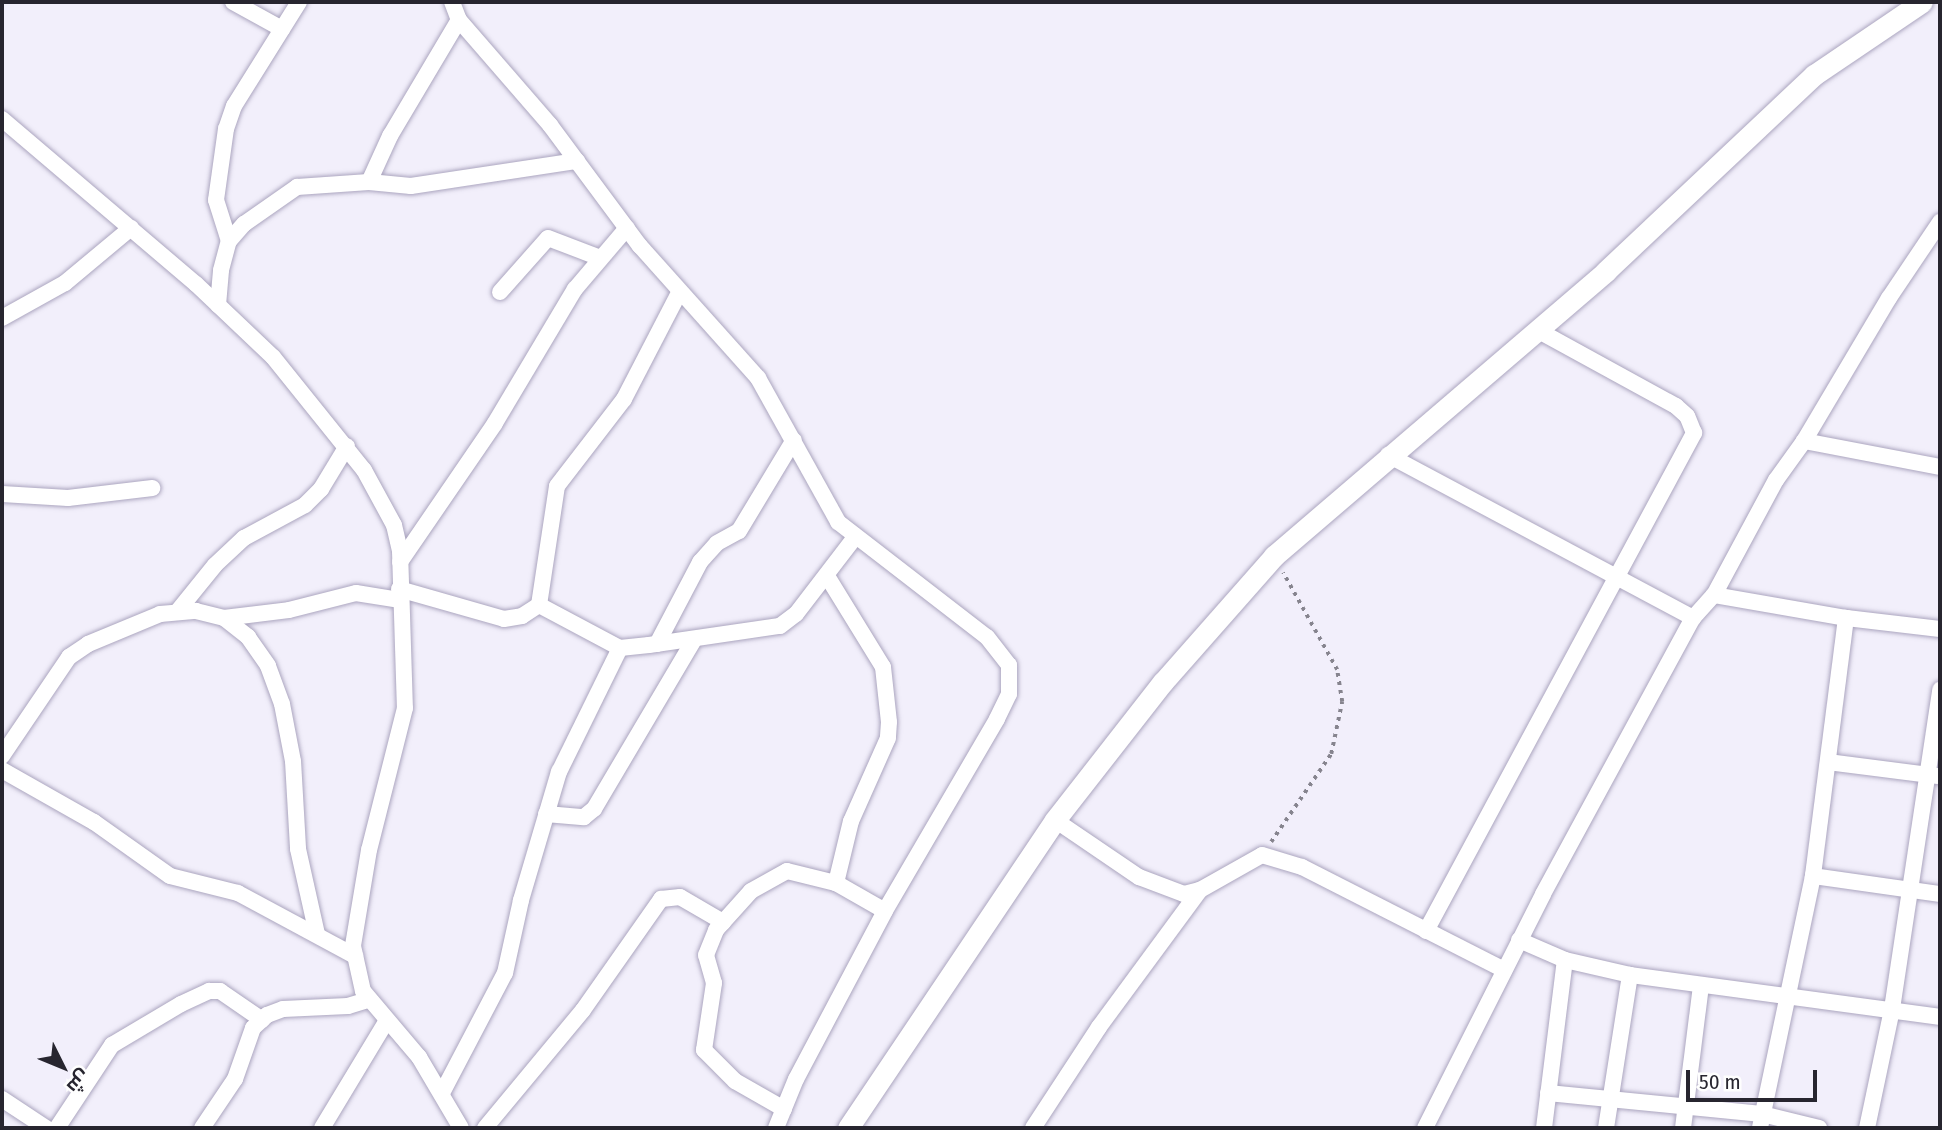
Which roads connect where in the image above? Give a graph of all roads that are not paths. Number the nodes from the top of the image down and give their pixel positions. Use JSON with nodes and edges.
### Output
{"nodes":[{"id":1,"x":233,"y":2,"type":"edge"},
{"id":2,"x":299,"y":2,"type":"edge"},
{"id":3,"x":452,"y":2,"type":"edge"},
{"id":4,"x":1922,"y":2,"type":"edge"},
{"id":5,"x":459,"y":20,"type":"junction"},
{"id":6,"x":282,"y":29,"type":"junction"},
{"id":7,"x":2,"y":118,"type":"edge"},
{"id":8,"x":577,"y":161,"type":"junction"},
{"id":9,"x":369,"y":182,"type":"junction"},
{"id":10,"x":1940,"y":222,"type":"edge"},
{"id":11,"x":131,"y":228,"type":"junction"},
{"id":12,"x":627,"y":228,"type":"junction"},
{"id":13,"x":229,"y":241,"type":"junction"},
{"id":14,"x":1933,"y":243,"type":"edge"},
{"id":15,"x":600,"y":258,"type":"junction"},
{"id":16,"x":500,"y":292,"type":"dead end"},
{"id":17,"x":679,"y":293,"type":"junction"},
{"id":18,"x":218,"y":305,"type":"junction"},
{"id":19,"x":2,"y":318,"type":"edge"},
{"id":20,"x":1537,"y":330,"type":"junction"},
{"id":21,"x":794,"y":440,"type":"junction"},
{"id":22,"x":1804,"y":441,"type":"junction"},
{"id":23,"x":346,"y":446,"type":"junction"},
{"id":24,"x":1388,"y":455,"type":"junction"},
{"id":25,"x":1940,"y":467,"type":"edge"},
{"id":26,"x":152,"y":488,"type":"dead end"},
{"id":27,"x":2,"y":494,"type":"edge"},
{"id":28,"x":855,"y":537,"type":"junction"},
{"id":29,"x":400,"y":562,"type":"junction"},
{"id":30,"x":827,"y":576,"type":"junction"},
{"id":31,"x":1618,"y":577,"type":"junction"},
{"id":32,"x":400,"y":594,"type":"junction"},
{"id":33,"x":1714,"y":595,"type":"junction"},
{"id":34,"x":539,"y":605,"type":"junction"},
{"id":35,"x":177,"y":612,"type":"junction"},
{"id":36,"x":224,"y":618,"type":"junction"},
{"id":37,"x":1693,"y":618,"type":"junction"},
{"id":38,"x":1846,"y":618,"type":"junction"},
{"id":39,"x":1940,"y":629,"type":"edge"},
{"id":40,"x":694,"y":640,"type":"junction"},
{"id":41,"x":657,"y":644,"type":"junction"},
{"id":42,"x":620,"y":648,"type":"junction"},
{"id":43,"x":1940,"y":690,"type":"edge"},
{"id":44,"x":2,"y":756,"type":"edge"},
{"id":45,"x":1828,"y":762,"type":"junction"},
{"id":46,"x":2,"y":769,"type":"edge"},
{"id":47,"x":1935,"y":776,"type":"edge"},
{"id":48,"x":547,"y":814,"type":"junction"},
{"id":49,"x":1055,"y":820,"type":"junction"},
{"id":50,"x":1813,"y":876,"type":"junction"},
{"id":51,"x":836,"y":883,"type":"junction"},
{"id":52,"x":1200,"y":890,"type":"junction"},
{"id":53,"x":1909,"y":891,"type":"junction"},
{"id":54,"x":1940,"y":894,"type":"edge"},
{"id":55,"x":885,"y":911,"type":"junction"},
{"id":56,"x":723,"y":922,"type":"junction"},
{"id":57,"x":1426,"y":931,"type":"junction"},
{"id":58,"x":317,"y":934,"type":"junction"},
{"id":59,"x":1519,"y":940,"type":"junction"},
{"id":60,"x":355,"y":956,"type":"junction"},
{"id":61,"x":1565,"y":961,"type":"junction"},
{"id":62,"x":1504,"y":970,"type":"junction"},
{"id":63,"x":1630,"y":975,"type":"junction"},
{"id":64,"x":1701,"y":986,"type":"junction"},
{"id":65,"x":1790,"y":996,"type":"junction"},
{"id":66,"x":368,"y":1000,"type":"junction"},
{"id":67,"x":1892,"y":1009,"type":"junction"},
{"id":68,"x":1940,"y":1017,"type":"edge"},
{"id":69,"x":262,"y":1020,"type":"junction"},
{"id":70,"x":386,"y":1022,"type":"junction"},
{"id":71,"x":442,"y":1093,"type":"junction"},
{"id":72,"x":1548,"y":1093,"type":"junction"},
{"id":73,"x":1609,"y":1097,"type":"junction"},
{"id":74,"x":2,"y":1099,"type":"edge"},
{"id":75,"x":1686,"y":1106,"type":"junction"},
{"id":76,"x":784,"y":1109,"type":"junction"},
{"id":77,"x":1761,"y":1121,"type":"edge"},
{"id":78,"x":46,"y":1128,"type":"edge"},
{"id":79,"x":57,"y":1128,"type":"edge"},
{"id":80,"x":202,"y":1128,"type":"edge"},
{"id":81,"x":322,"y":1128,"type":"edge"},
{"id":82,"x":461,"y":1128,"type":"edge"},
{"id":83,"x":485,"y":1128,"type":"edge"},
{"id":84,"x":776,"y":1128,"type":"edge"},
{"id":85,"x":848,"y":1128,"type":"edge"},
{"id":86,"x":1033,"y":1128,"type":"edge"},
{"id":87,"x":1424,"y":1128,"type":"edge"},
{"id":88,"x":1544,"y":1128,"type":"edge"},
{"id":89,"x":1606,"y":1128,"type":"edge"},
{"id":90,"x":1683,"y":1128,"type":"edge"},
{"id":91,"x":1819,"y":1128,"type":"edge"},
{"id":92,"x":1867,"y":1128,"type":"edge"}],
"edges":[{"from":1,"to":6,"type":"street"},
{"from":2,"to":6,"type":"street"},
{"from":3,"to":5,"type":"street"},
{"from":4,"to":20,"type":"street"},
{"from":5,"to":8,"type":"street"},
{"from":5,"to":9,"type":"street"},
{"from":6,"to":13,"type":"street"},
{"from":7,"to":11,"type":"street"},
{"from":8,"to":9,"type":"street"},
{"from":8,"to":12,"type":"street"},
{"from":9,"to":13,"type":"street"},
{"from":10,"to":14,"type":"street"},
{"from":11,"to":18,"type":"street"},
{"from":11,"to":19,"type":"street"},
{"from":12,"to":15,"type":"street"},
{"from":12,"to":17,"type":"street"},
{"from":13,"to":18,"type":"street"},
{"from":14,"to":22,"type":"street"},
{"from":15,"to":16,"type":"street"},
{"from":15,"to":29,"type":"street"},
{"from":17,"to":21,"type":"street"},
{"from":17,"to":34,"type":"street"},
{"from":18,"to":23,"type":"street"},
{"from":20,"to":24,"type":"street"},
{"from":20,"to":31,"type":"street"},
{"from":21,"to":28,"type":"street"},
{"from":21,"to":41,"type":"street"},
{"from":22,"to":25,"type":"street"},
{"from":22,"to":33,"type":"street"},
{"from":23,"to":29,"type":"street"},
{"from":23,"to":35,"type":"street"},
{"from":24,"to":31,"type":"street"},
{"from":24,"to":49,"type":"street"},
{"from":26,"to":27,"type":"street"},
{"from":28,"to":30,"type":"street"},
{"from":28,"to":55,"type":"street"},
{"from":29,"to":32,"type":"street"},
{"from":30,"to":40,"type":"street"},
{"from":30,"to":51,"type":"street"},
{"from":31,"to":37,"type":"street"},
{"from":31,"to":57,"type":"street"},
{"from":32,"to":34,"type":"street"},
{"from":32,"to":36,"type":"street"},
{"from":32,"to":60,"type":"street"},
{"from":33,"to":37,"type":"street"},
{"from":33,"to":38,"type":"street"},
{"from":34,"to":42,"type":"street"},
{"from":35,"to":36,"type":"street"},
{"from":35,"to":44,"type":"street"},
{"from":36,"to":58,"type":"street"},
{"from":37,"to":59,"type":"street"},
{"from":38,"to":39,"type":"street"},
{"from":38,"to":45,"type":"street"},
{"from":40,"to":41,"type":"street"},
{"from":40,"to":48,"type":"street"},
{"from":41,"to":42,"type":"street"},
{"from":42,"to":48,"type":"street"},
{"from":43,"to":47,"type":"street"},
{"from":45,"to":47,"type":"street"},
{"from":45,"to":50,"type":"street"},
{"from":46,"to":58,"type":"street"},
{"from":47,"to":53,"type":"street"},
{"from":48,"to":71,"type":"street"},
{"from":49,"to":52,"type":"street"},
{"from":49,"to":85,"type":"street"},
{"from":50,"to":53,"type":"street"},
{"from":50,"to":65,"type":"street"},
{"from":51,"to":55,"type":"street"},
{"from":51,"to":56,"type":"street"},
{"from":52,"to":57,"type":"street"},
{"from":52,"to":86,"type":"street"},
{"from":53,"to":54,"type":"street"},
{"from":53,"to":67,"type":"street"},
{"from":55,"to":76,"type":"street"},
{"from":56,"to":76,"type":"street"},
{"from":56,"to":83,"type":"street"},
{"from":57,"to":62,"type":"street"},
{"from":58,"to":60,"type":"street"},
{"from":59,"to":61,"type":"street"},
{"from":59,"to":62,"type":"street"},
{"from":60,"to":66,"type":"street"},
{"from":61,"to":63,"type":"street"},
{"from":61,"to":72,"type":"street"},
{"from":62,"to":87,"type":"street"},
{"from":63,"to":64,"type":"street"},
{"from":63,"to":73,"type":"street"},
{"from":64,"to":65,"type":"street"},
{"from":64,"to":75,"type":"street"},
{"from":65,"to":67,"type":"street"},
{"from":65,"to":77,"type":"street"},
{"from":66,"to":69,"type":"street"},
{"from":66,"to":70,"type":"street"},
{"from":67,"to":68,"type":"street"},
{"from":67,"to":92,"type":"street"},
{"from":69,"to":79,"type":"street"},
{"from":69,"to":80,"type":"street"},
{"from":70,"to":71,"type":"street"},
{"from":70,"to":81,"type":"street"},
{"from":71,"to":82,"type":"street"},
{"from":72,"to":73,"type":"street"},
{"from":72,"to":88,"type":"street"},
{"from":73,"to":75,"type":"street"},
{"from":73,"to":89,"type":"street"},
{"from":74,"to":78,"type":"street"},
{"from":75,"to":77,"type":"street"},
{"from":75,"to":90,"type":"street"},
{"from":76,"to":84,"type":"street"},
{"from":77,"to":91,"type":"street"}]}
